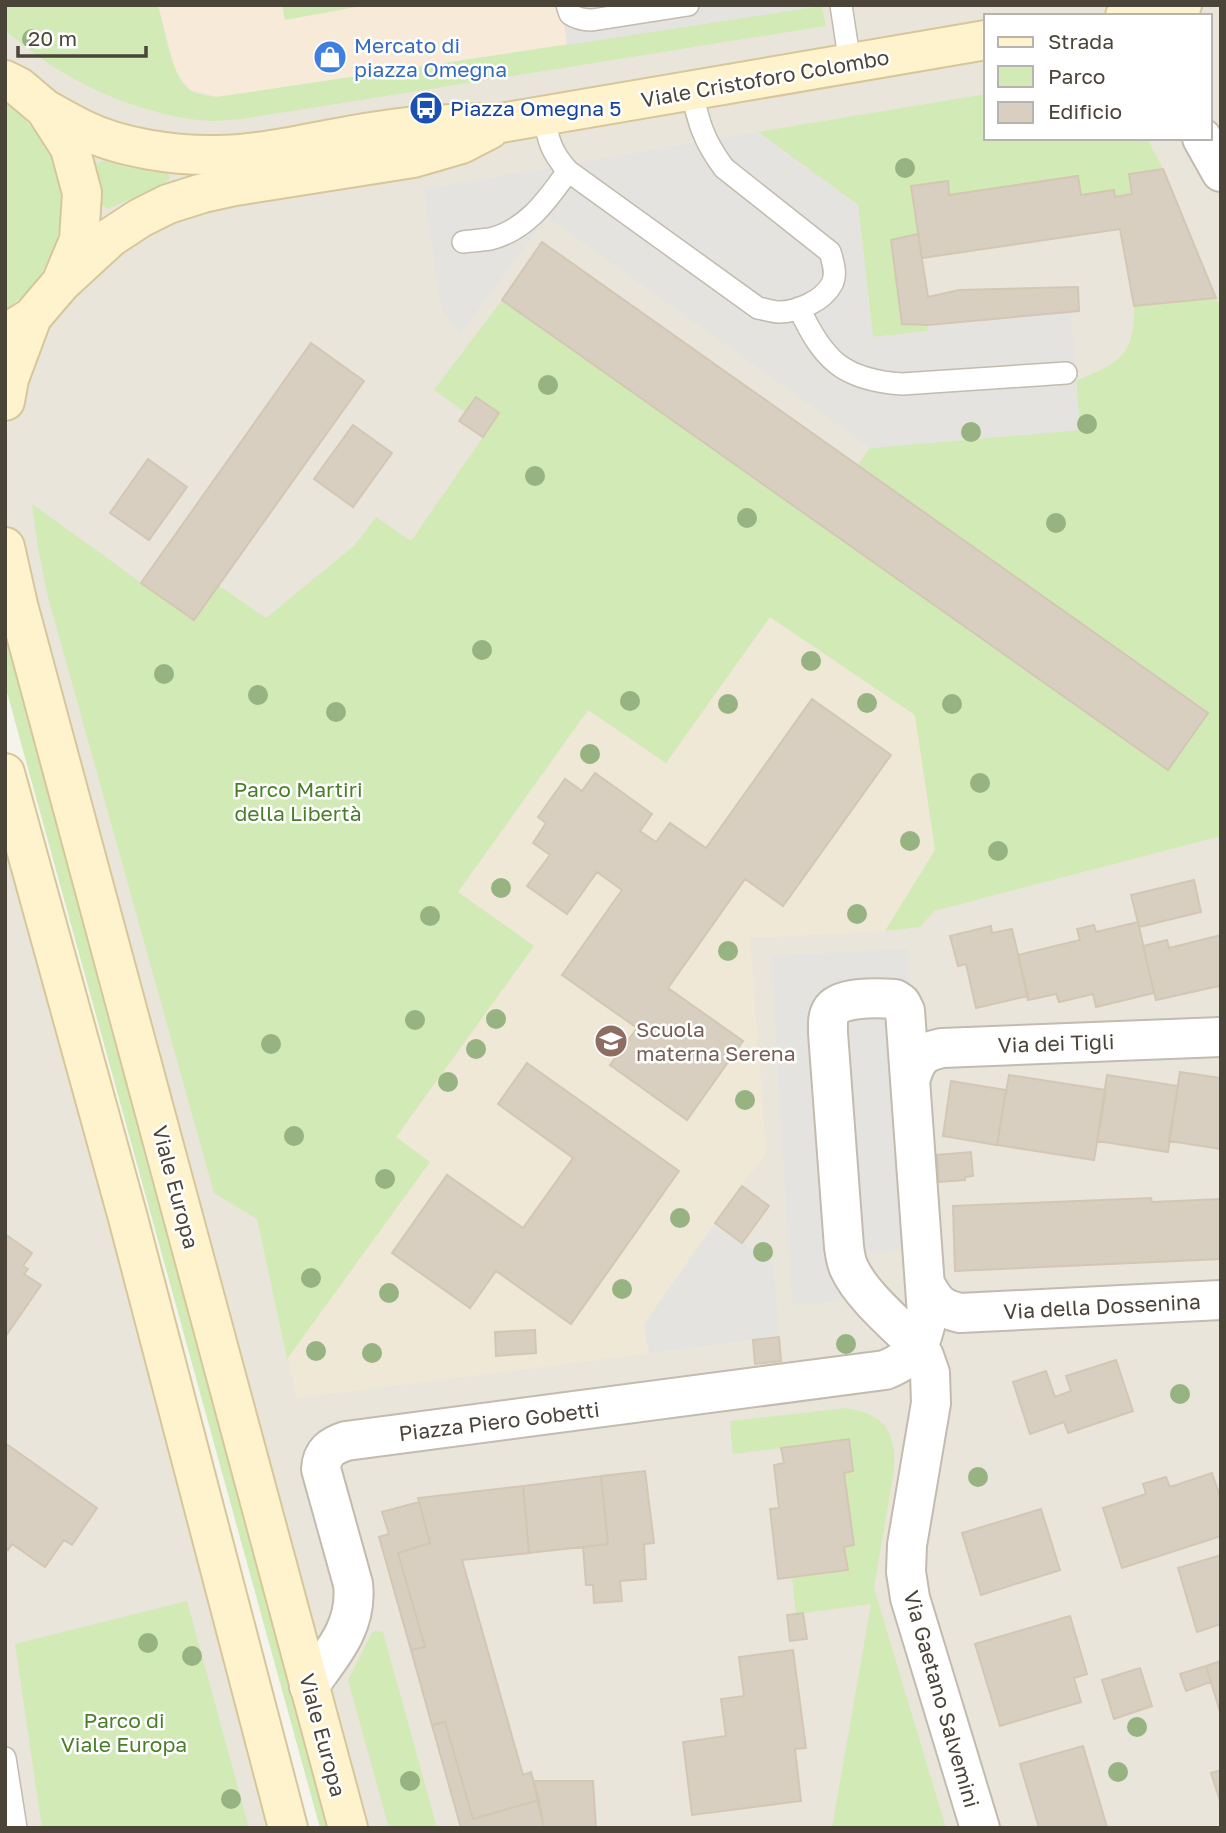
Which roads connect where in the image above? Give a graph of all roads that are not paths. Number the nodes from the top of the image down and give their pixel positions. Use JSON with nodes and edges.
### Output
{"nodes":[{"id":1,"x":567,"y":5,"type":"edge"},
{"id":2,"x":688,"y":5,"type":"edge"},
{"id":3,"x":841,"y":5,"type":"edge"},
{"id":4,"x":1182,"y":5,"type":"edge"},
{"id":5,"x":1132,"y":13,"type":"edge"},
{"id":6,"x":984,"y":40,"type":"edge"},
{"id":7,"x":850,"y":64,"type":"junction"},
{"id":8,"x":5,"y":80,"type":"edge"},
{"id":9,"x":691,"y":90,"type":"junction"},
{"id":10,"x":45,"y":109,"type":"junction"},
{"id":11,"x":544,"y":116,"type":"junction"},
{"id":12,"x":501,"y":123,"type":"junction"},
{"id":13,"x":1203,"y":140,"type":"edge"},
{"id":14,"x":568,"y":171,"type":"junction"},
{"id":15,"x":1221,"y":172,"type":"edge"},
{"id":16,"x":463,"y":242,"type":"dead end"},
{"id":17,"x":61,"y":283,"type":"junction"},
{"id":18,"x":799,"y":308,"type":"junction"},
{"id":19,"x":18,"y":325,"type":"edge"},
{"id":20,"x":1066,"y":373,"type":"dead end"},
{"id":21,"x":5,"y":401,"type":"edge"},
{"id":22,"x":5,"y":547,"type":"edge"},
{"id":23,"x":5,"y":773,"type":"edge"},
{"id":24,"x":1221,"y":1037,"type":"edge"},
{"id":25,"x":910,"y":1081,"type":"junction"},
{"id":26,"x":925,"y":1284,"type":"junction"},
{"id":27,"x":1203,"y":1301,"type":"edge"},
{"id":28,"x":982,"y":1311,"type":"junction"},
{"id":29,"x":1221,"y":1333,"type":"edge"},
{"id":30,"x":886,"y":1370,"type":"junction"},
{"id":31,"x":927,"y":1374,"type":"junction"},
{"id":32,"x":309,"y":1686,"type":"junction"},
{"id":33,"x":5,"y":1758,"type":"edge"},
{"id":34,"x":16,"y":1828,"type":"edge"},
{"id":35,"x":288,"y":1828,"type":"edge"},
{"id":36,"x":348,"y":1828,"type":"edge"},
{"id":37,"x":980,"y":1828,"type":"edge"}],
"edges":[{"from":1,"to":2,"type":"lane"},
{"from":3,"to":7,"type":"lane"},
{"from":4,"to":5,"type":"street"},
{"from":6,"to":7,"type":"street","name":"Viale Cristoforo Colombo"},
{"from":7,"to":9,"type":"street","name":"Viale Cristoforo Colombo"},
{"from":8,"to":10,"type":"street"},
{"from":9,"to":11,"type":"street","name":"Viale Cristoforo Colombo"},
{"from":9,"to":18,"type":"lane"},
{"from":10,"to":12,"type":"street"},
{"from":10,"to":17,"type":"street"},
{"from":11,"to":12,"type":"street","name":"Viale Cristoforo Colombo"},
{"from":11,"to":14,"type":"lane"},
{"from":12,"to":17,"type":"street"},
{"from":13,"to":15,"type":"street"},
{"from":14,"to":16,"type":"lane"},
{"from":14,"to":18,"type":"lane"},
{"from":17,"to":19,"type":"street"},
{"from":18,"to":20,"type":"lane"},
{"from":19,"to":21,"type":"street"},
{"from":22,"to":32,"type":"street","name":"Viale Europa"},
{"from":23,"to":35,"type":"street"},
{"from":24,"to":25,"type":"street","name":"Via dei Tigli"},
{"from":25,"to":26,"type":"street"},
{"from":25,"to":31,"type":"street"},
{"from":26,"to":28,"type":"street","name":"Via della Dossenina"},
{"from":26,"to":31,"type":"street"},
{"from":27,"to":28,"type":"street","name":"Via della Dossenina"},
{"from":27,"to":29,"type":"street"},
{"from":28,"to":31,"type":"street","name":"Via della Dossenina"},
{"from":30,"to":31,"type":"street","name":"Piazza Piero Gobetti"},
{"from":30,"to":31,"type":"street"},
{"from":30,"to":32,"type":"street","name":"Piazza Piero Gobetti"},
{"from":31,"to":37,"type":"street","name":"Via Gaetano Salvemini"},
{"from":32,"to":36,"type":"street","name":"Viale Europa"},
{"from":33,"to":34,"type":"lane"}]}
